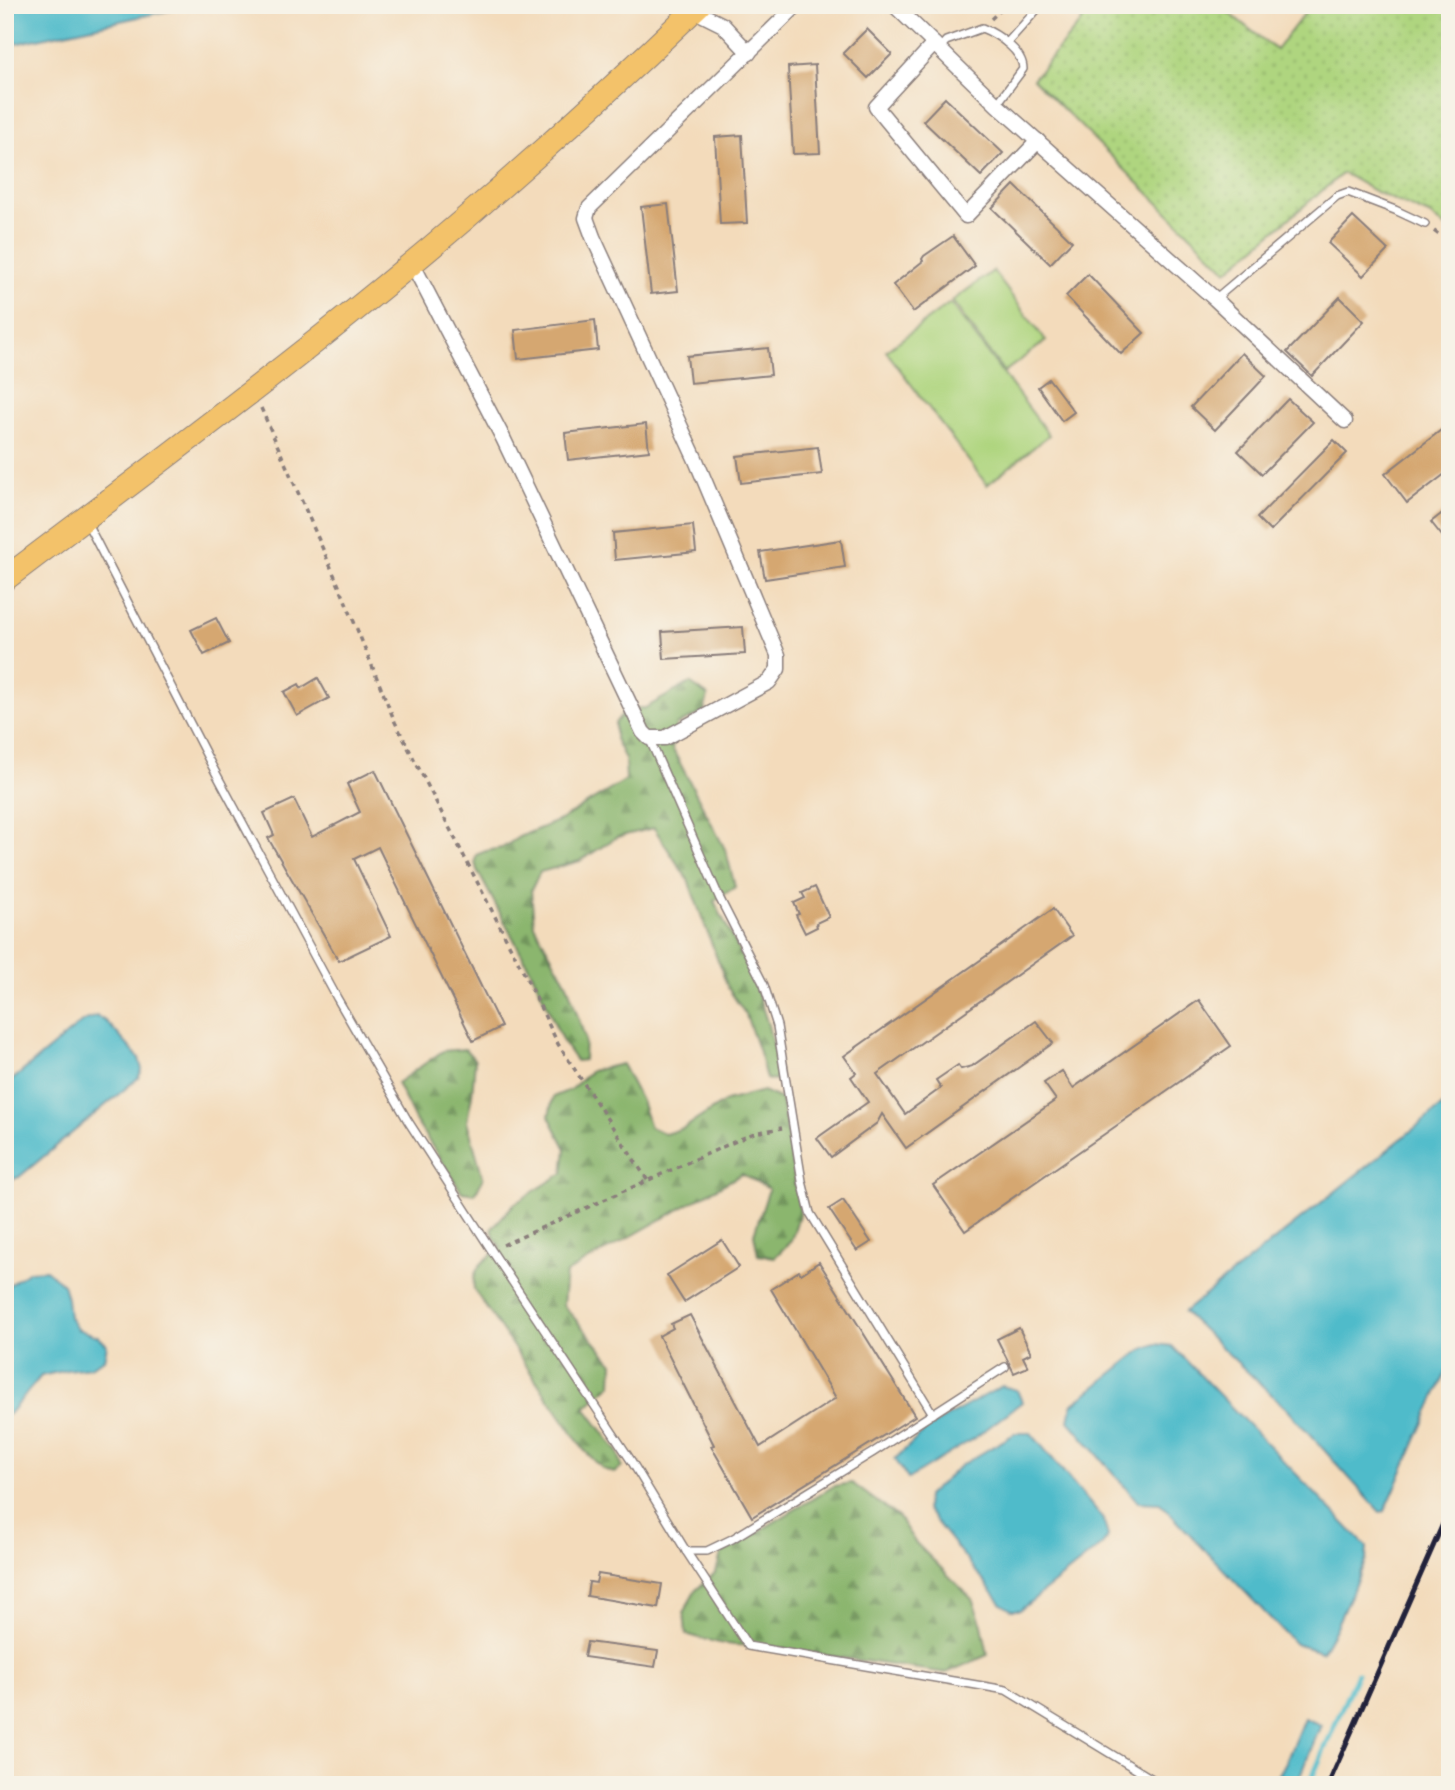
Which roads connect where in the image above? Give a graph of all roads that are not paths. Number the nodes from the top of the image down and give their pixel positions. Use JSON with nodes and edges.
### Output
{"nodes":[{"id":1,"x":797,"y":5,"type":"edge"},
{"id":2,"x":894,"y":5,"type":"edge"},
{"id":3,"x":1041,"y":5,"type":"edge"},
{"id":4,"x":696,"y":8,"type":"edge"},
{"id":5,"x":1007,"y":43,"type":"junction"},
{"id":6,"x":936,"y":47,"type":"junction"},
{"id":7,"x":749,"y":53,"type":"junction"},
{"id":8,"x":997,"y":105,"type":"junction"},
{"id":9,"x":1038,"y":141,"type":"junction"},
{"id":10,"x":1425,"y":225,"type":"road end"},
{"id":11,"x":412,"y":263,"type":"junction"},
{"id":12,"x":1215,"y":299,"type":"junction"},
{"id":13,"x":1345,"y":421,"type":"dead end"},
{"id":14,"x":85,"y":519,"type":"junction"},
{"id":15,"x":5,"y":579,"type":"edge"},
{"id":16,"x":649,"y":738,"type":"junction"},
{"id":17,"x":1005,"y":1367,"type":"dead end"},
{"id":18,"x":933,"y":1414,"type":"junction"},
{"id":19,"x":686,"y":1551,"type":"junction"},
{"id":20,"x":1162,"y":1785,"type":"edge"}],
"edges":[{"from":1,"to":7,"type":"street"},
{"from":2,"to":6,"type":"street"},
{"from":3,"to":5,"type":"lane"},
{"from":4,"to":7,"type":"street"},
{"from":4,"to":11,"type":"main road"},
{"from":5,"to":6,"type":"lane"},
{"from":5,"to":8,"type":"lane"},
{"from":6,"to":8,"type":"street"},
{"from":6,"to":9,"type":"street"},
{"from":7,"to":16,"type":"street"},
{"from":8,"to":9,"type":"street"},
{"from":9,"to":12,"type":"street"},
{"from":10,"to":12,"type":"lane"},
{"from":11,"to":14,"type":"main road"},
{"from":11,"to":16,"type":"street"},
{"from":12,"to":13,"type":"street"},
{"from":14,"to":15,"type":"main road"},
{"from":14,"to":19,"type":"lane"},
{"from":16,"to":18,"type":"lane"},
{"from":17,"to":18,"type":"lane"},
{"from":18,"to":19,"type":"lane"},
{"from":19,"to":20,"type":"lane"}]}
